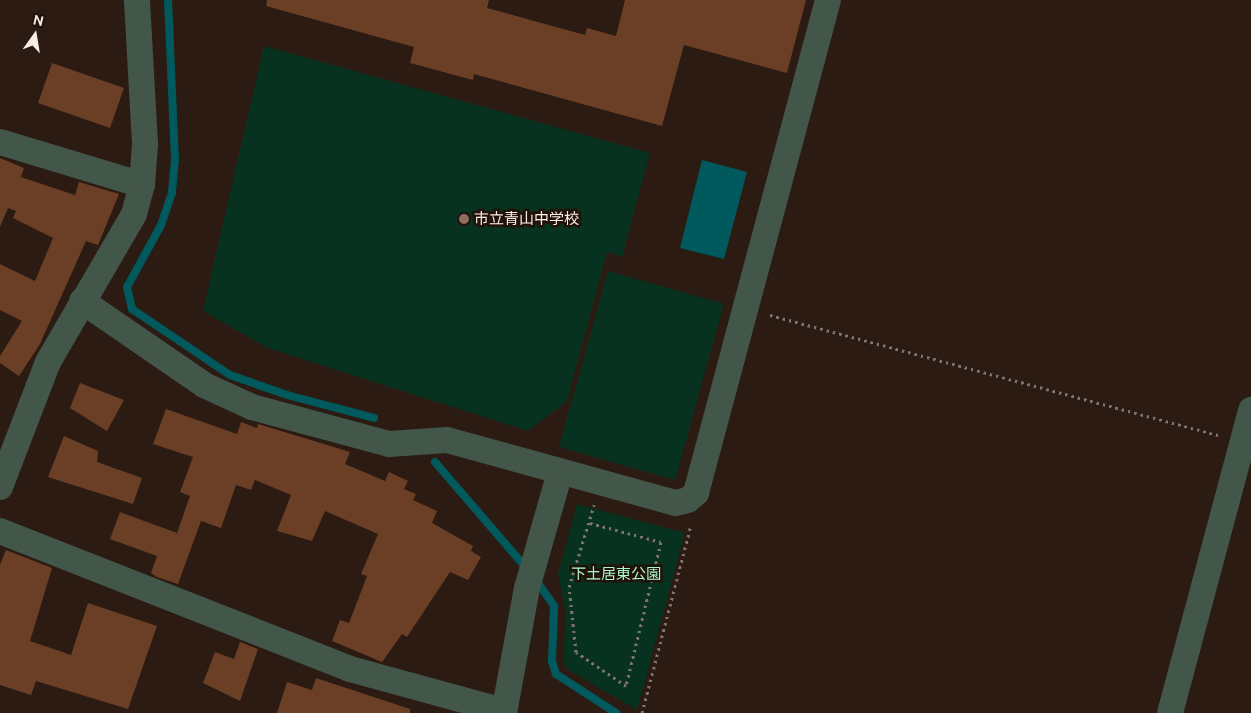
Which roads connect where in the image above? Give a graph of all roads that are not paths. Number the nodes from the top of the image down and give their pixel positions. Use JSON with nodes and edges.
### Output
{"nodes":[{"id":1,"x":137,"y":0,"type":"edge"},
{"id":2,"x":828,"y":0,"type":"edge"},
{"id":3,"x":0,"y":142,"type":"edge"},
{"id":4,"x":142,"y":185,"type":"junction"},
{"id":5,"x":82,"y":301,"type":"junction"},
{"id":6,"x":1251,"y":410,"type":"edge"},
{"id":7,"x":560,"y":472,"type":"junction"},
{"id":8,"x":0,"y":488,"type":"edge"},
{"id":9,"x":0,"y":531,"type":"edge"},
{"id":10,"x":504,"y":712,"type":"edge"},
{"id":11,"x":1170,"y":713,"type":"edge"}],
"edges":[{"from":1,"to":4,"type":"street"},
{"from":2,"to":7,"type":"street"},
{"from":3,"to":4,"type":"street"},
{"from":4,"to":5,"type":"street"},
{"from":5,"to":7,"type":"street"},
{"from":5,"to":8,"type":"street"},
{"from":6,"to":11,"type":"street"},
{"from":7,"to":10,"type":"street"},
{"from":9,"to":10,"type":"street"}]}
